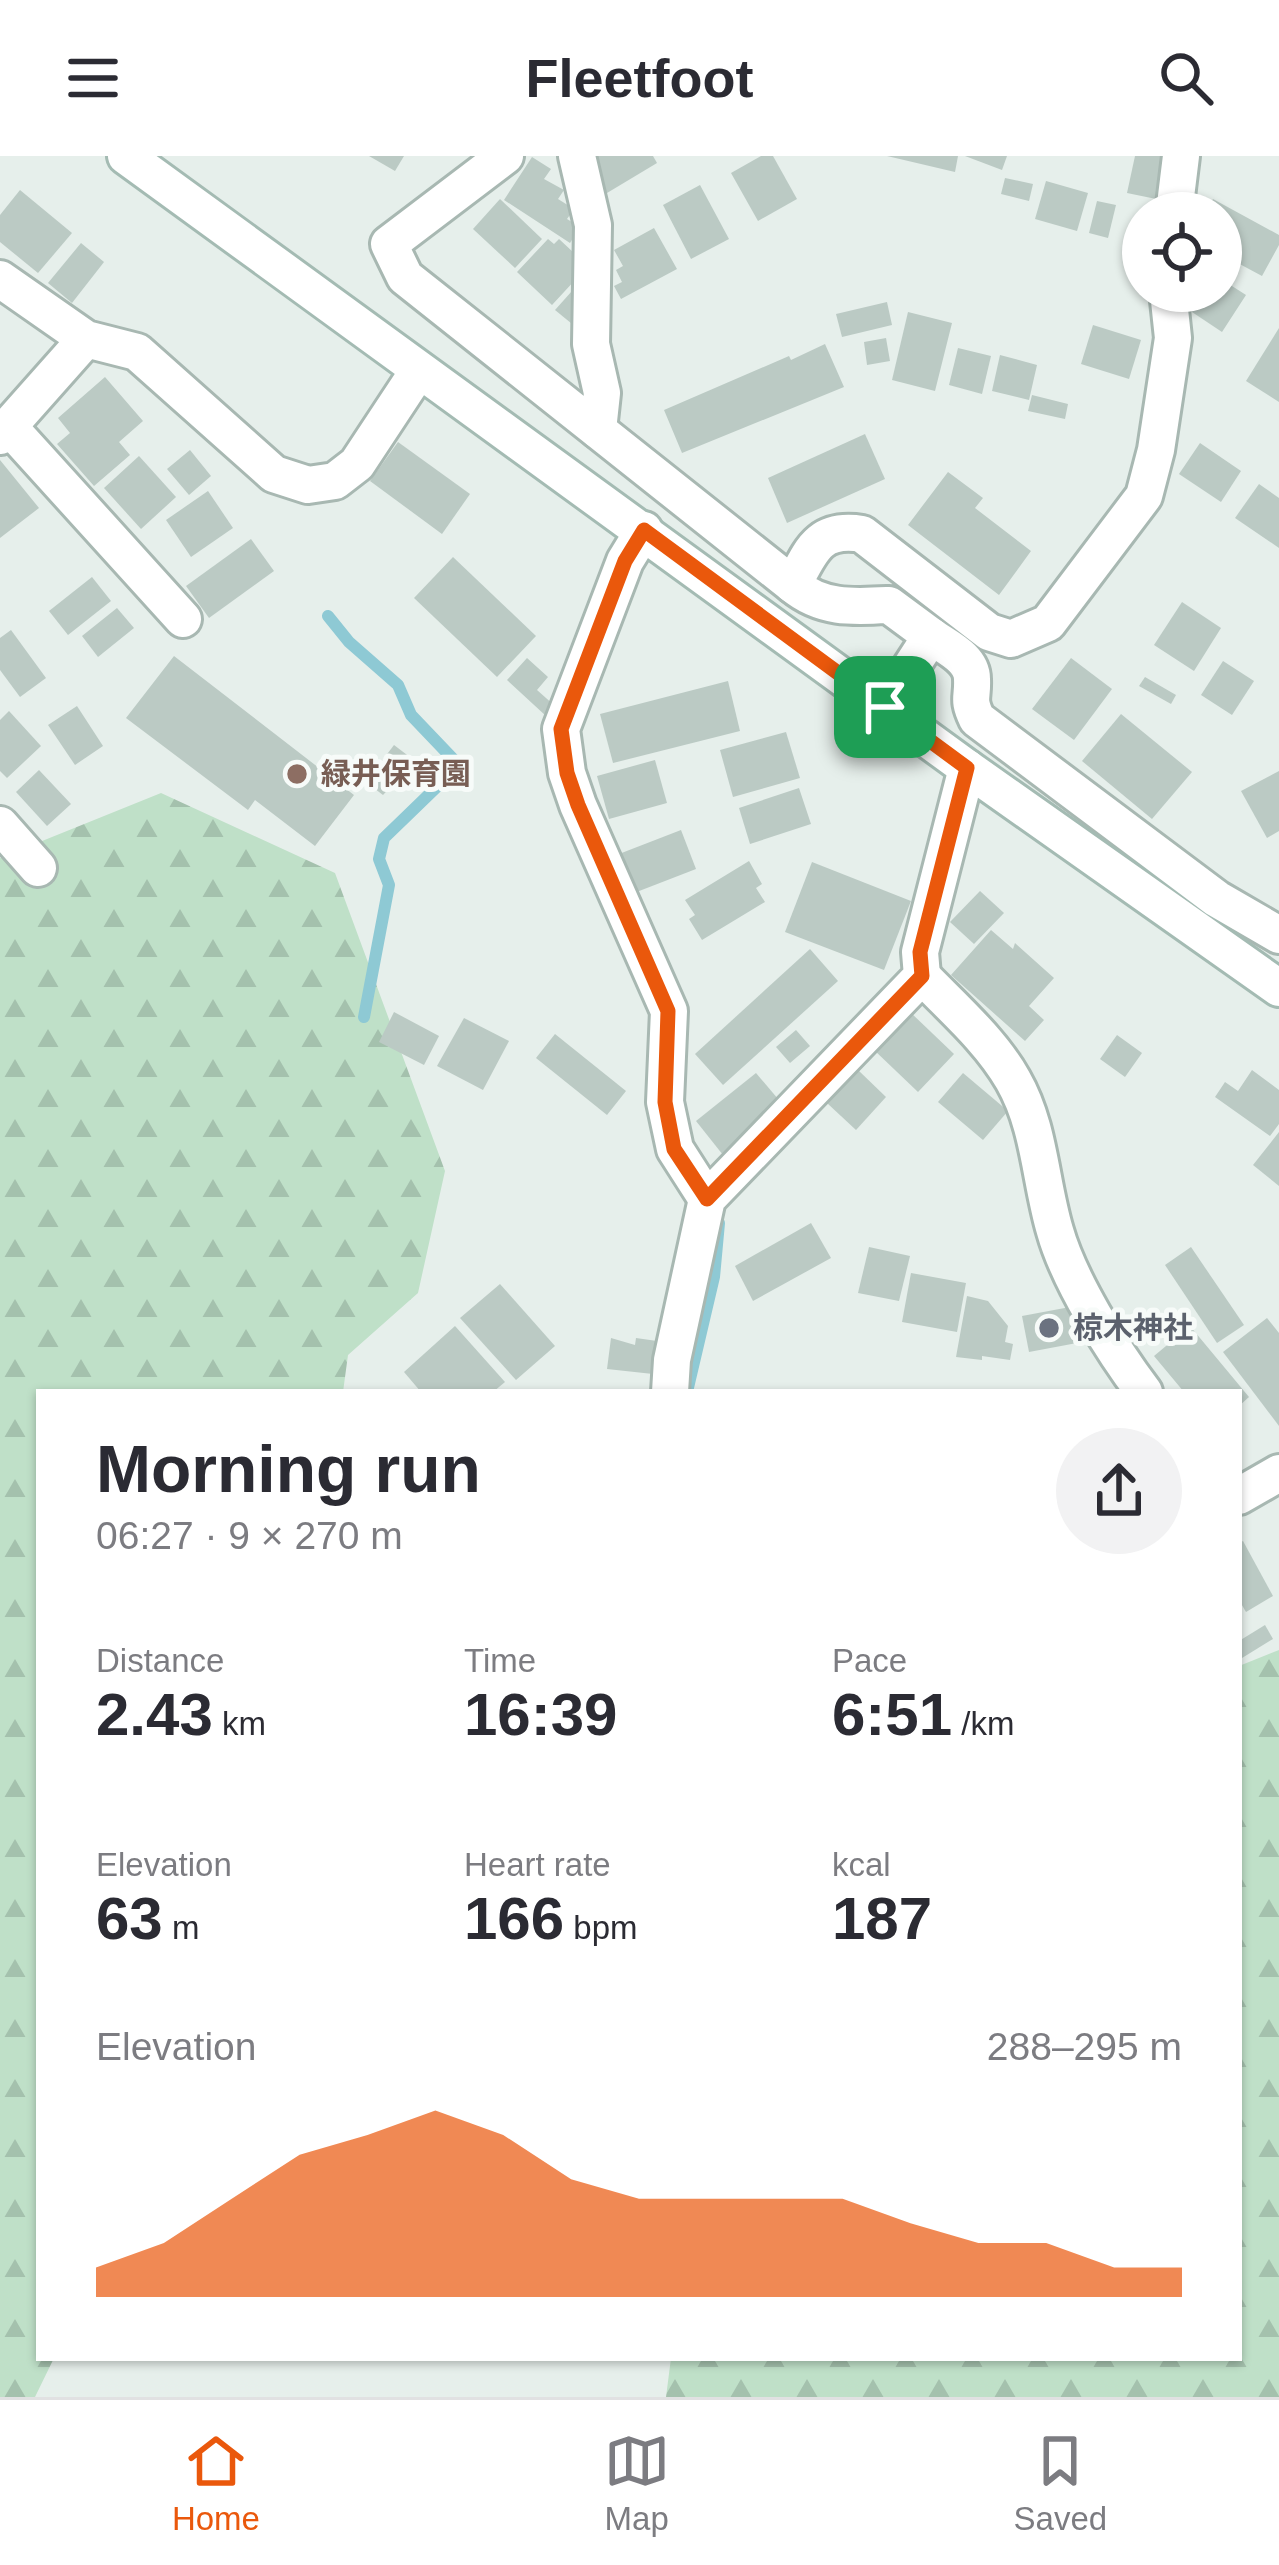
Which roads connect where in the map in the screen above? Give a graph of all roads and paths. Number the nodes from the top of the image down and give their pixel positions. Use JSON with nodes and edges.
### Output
{"nodes":[{"id":1,"x":505,"y":156,"type":"edge"},
{"id":2,"x":578,"y":156,"type":"edge"},
{"id":3,"x":1181,"y":156,"type":"edge"},
{"id":4,"x":137,"y":159,"type":"edge"},
{"id":5,"x":1177,"y":192,"type":"edge"},
{"id":6,"x":0,"y":279,"type":"edge"},
{"id":7,"x":1170,"y":312,"type":"edge"},
{"id":8,"x":86,"y":338,"type":"junction"},
{"id":9,"x":419,"y":370,"type":"junction"},
{"id":10,"x":598,"y":430,"type":"junction"},
{"id":11,"x":5,"y":432,"type":"edge"},
{"id":12,"x":644,"y":530,"type":"junction"},
{"id":13,"x":793,"y":585,"type":"junction"},
{"id":14,"x":183,"y":619,"type":"dead end"},
{"id":15,"x":931,"y":636,"type":"junction"},
{"id":16,"x":885,"y":707,"type":"junction"},
{"id":17,"x":967,"y":768,"type":"junction"},
{"id":18,"x":0,"y":825,"type":"edge"},
{"id":19,"x":38,"y":868,"type":"dead end"},
{"id":20,"x":1279,"y":935,"type":"edge"},
{"id":21,"x":922,"y":976,"type":"junction"},
{"id":22,"x":1279,"y":988,"type":"edge"},
{"id":23,"x":707,"y":1199,"type":"junction"},
{"id":24,"x":670,"y":1389,"type":"edge"},
{"id":25,"x":1142,"y":1389,"type":"edge"},
{"id":26,"x":1279,"y":1473,"type":"edge"},
{"id":27,"x":1242,"y":1494,"type":"edge"}],
"edges":[{"from":1,"to":10,"type":"street"},
{"from":2,"to":10,"type":"street"},
{"from":3,"to":5,"type":"street"},
{"from":4,"to":9,"type":"street"},
{"from":6,"to":8,"type":"street"},
{"from":7,"to":13,"type":"street"},
{"from":8,"to":9,"type":"street"},
{"from":8,"to":11,"type":"street"},
{"from":9,"to":12,"type":"street"},
{"from":10,"to":13,"type":"street"},
{"from":11,"to":14,"type":"street"},
{"from":12,"to":16,"type":"street"},
{"from":12,"to":23,"type":"street"},
{"from":13,"to":15,"type":"street"},
{"from":15,"to":16,"type":"street"},
{"from":15,"to":20,"type":"street"},
{"from":16,"to":17,"type":"street"},
{"from":17,"to":21,"type":"street"},
{"from":17,"to":22,"type":"street"},
{"from":18,"to":19,"type":"street"},
{"from":21,"to":23,"type":"street"},
{"from":21,"to":25,"type":"street"},
{"from":23,"to":24,"type":"street"},
{"from":26,"to":27,"type":"street"}]}
